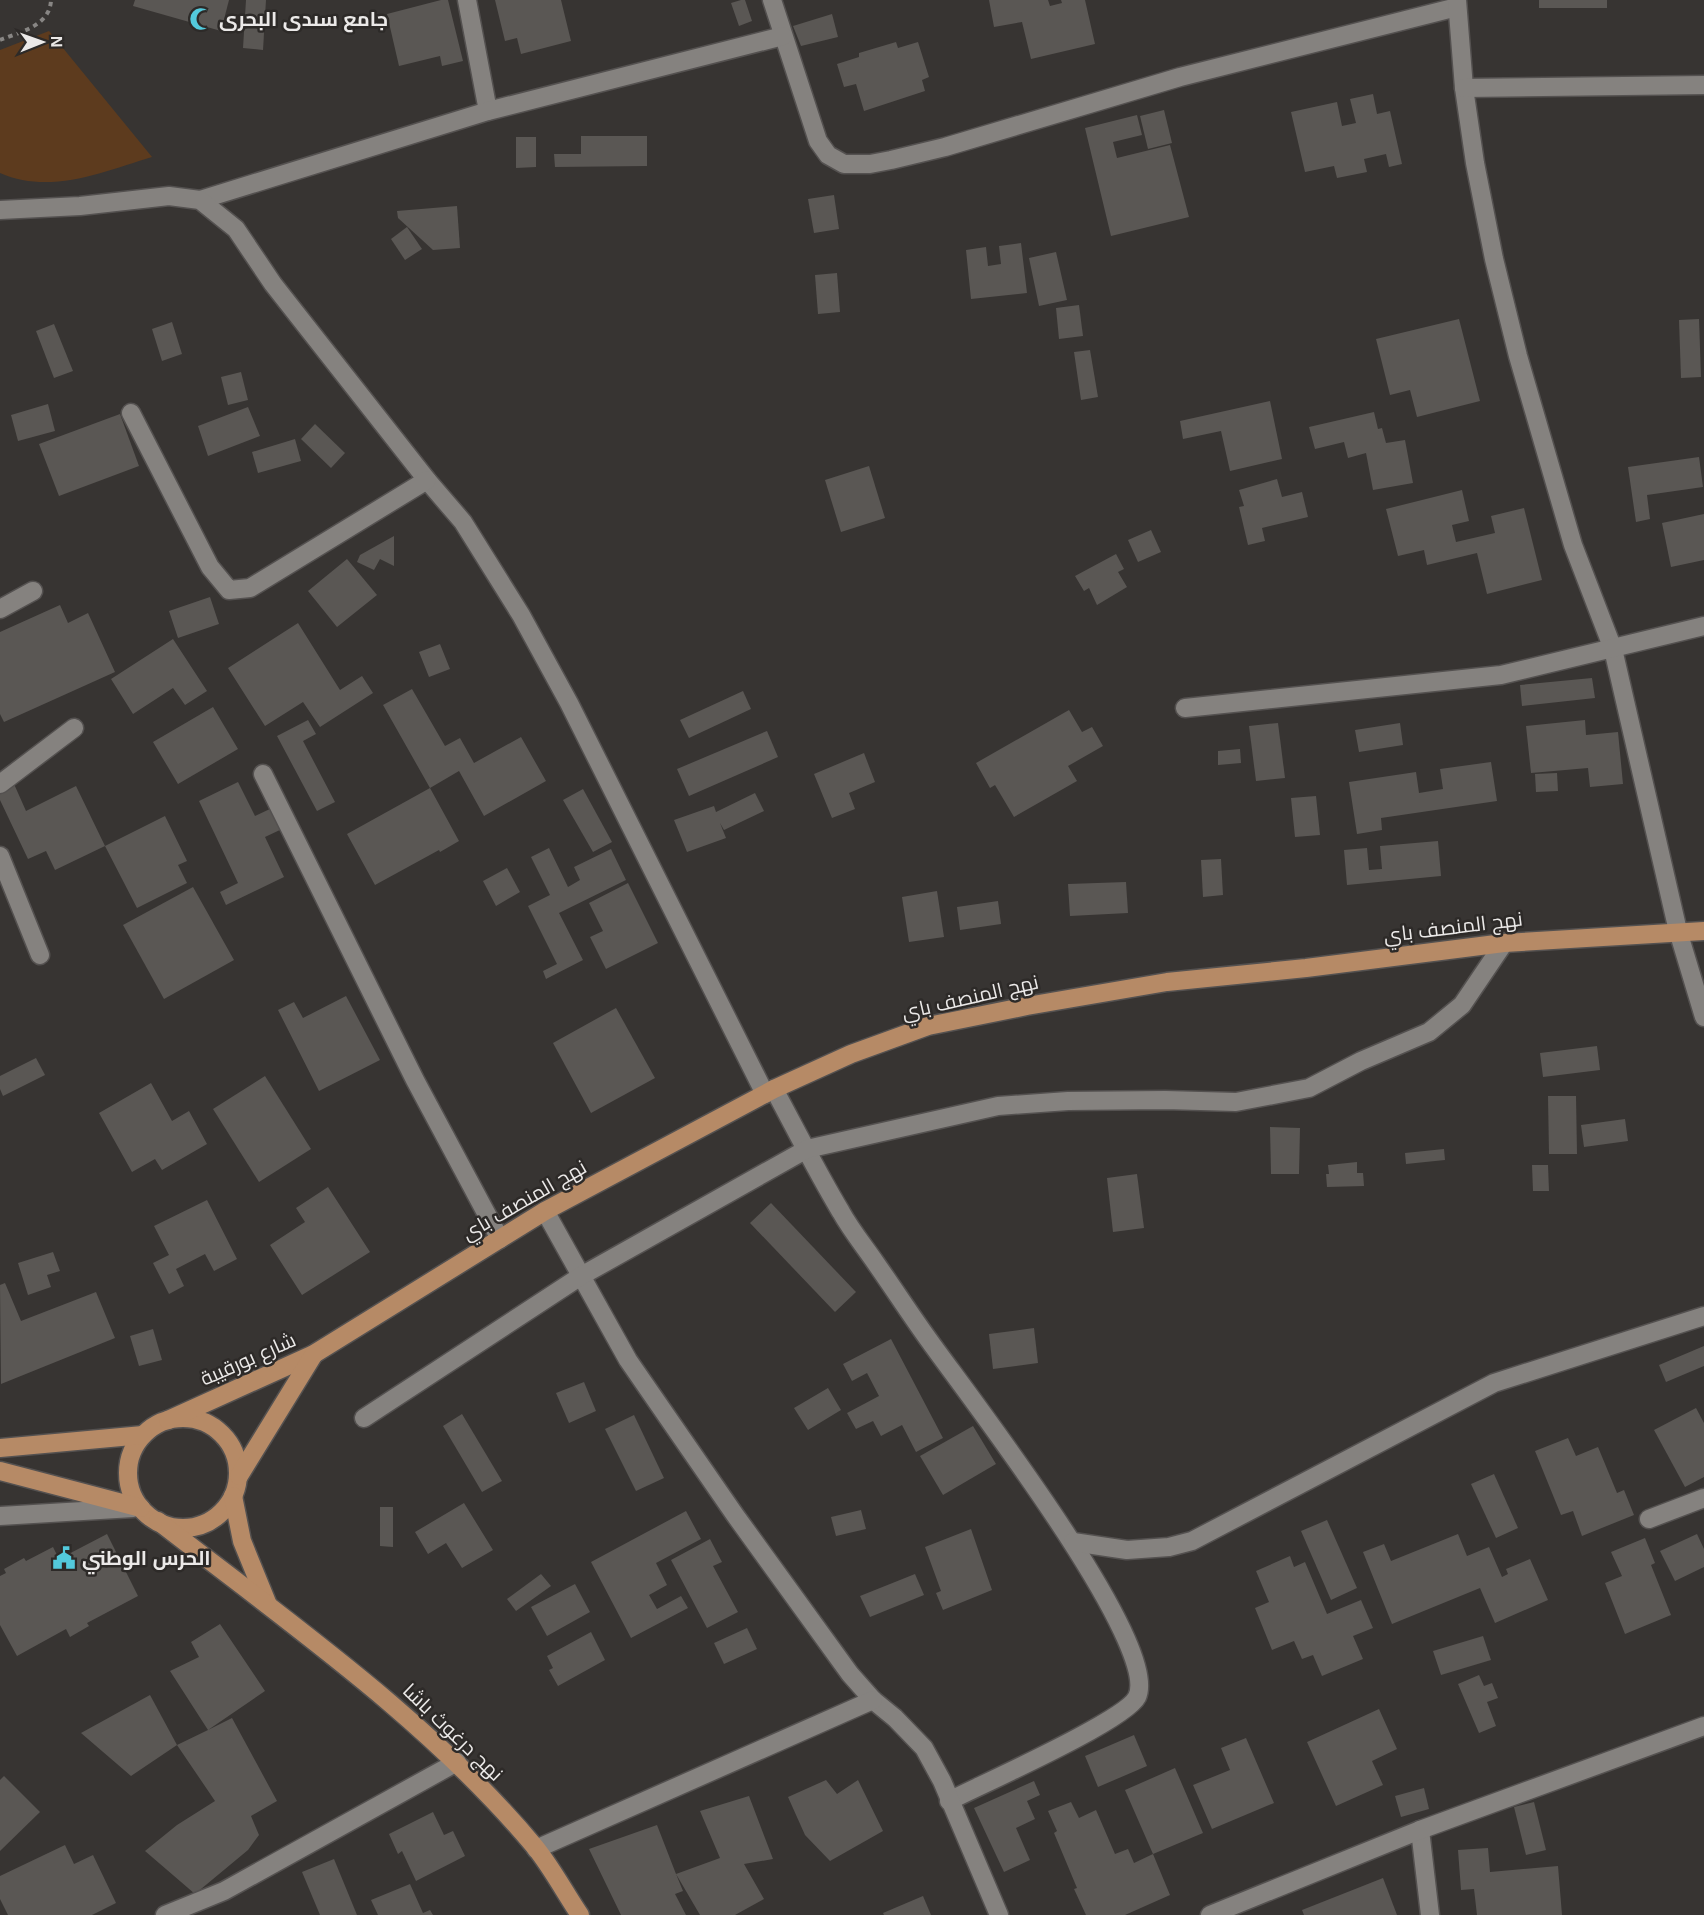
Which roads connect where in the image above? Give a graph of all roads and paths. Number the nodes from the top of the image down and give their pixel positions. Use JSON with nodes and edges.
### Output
{"nodes":[{"id":1,"x":51,"y":0,"type":"edge"},
{"id":2,"x":467,"y":0,"type":"edge"},
{"id":3,"x":772,"y":0,"type":"edge"},
{"id":4,"x":1457,"y":4,"type":"edge"},
{"id":5,"x":783,"y":36,"type":"junction"},
{"id":6,"x":0,"y":40,"type":"edge"},
{"id":7,"x":1704,"y":85,"type":"edge"},
{"id":8,"x":1464,"y":88,"type":"junction"},
{"id":9,"x":488,"y":111,"type":"junction"},
{"id":10,"x":200,"y":200,"type":"junction"},
{"id":11,"x":0,"y":210,"type":"edge"},
{"id":12,"x":131,"y":413,"type":"dead end"},
{"id":13,"x":427,"y":480,"type":"junction"},
{"id":14,"x":33,"y":591,"type":"dead end"},
{"id":15,"x":0,"y":609,"type":"edge"},
{"id":16,"x":1704,"y":626,"type":"edge"},
{"id":17,"x":1613,"y":649,"type":"junction"},
{"id":18,"x":1185,"y":708,"type":"dead end"},
{"id":19,"x":74,"y":728,"type":"dead end"},
{"id":20,"x":263,"y":774,"type":"dead end"},
{"id":21,"x":0,"y":784,"type":"edge"},
{"id":22,"x":0,"y":856,"type":"edge"},
{"id":23,"x":1678,"y":931,"type":"junction"},
{"id":24,"x":1704,"y":931,"type":"edge"},
{"id":25,"x":1504,"y":943,"type":"junction"},
{"id":26,"x":40,"y":955,"type":"dead end"},
{"id":27,"x":1704,"y":1017,"type":"edge"},
{"id":28,"x":770,"y":1091,"type":"junction"},
{"id":29,"x":807,"y":1149,"type":"junction"},
{"id":30,"x":545,"y":1211,"type":"junction"},
{"id":31,"x":500,"y":1239,"type":"junction"},
{"id":32,"x":581,"y":1276,"type":"junction"},
{"id":33,"x":1704,"y":1316,"type":"edge"},
{"id":34,"x":314,"y":1354,"type":"junction"},
{"id":35,"x":364,"y":1418,"type":"dead end"},
{"id":36,"x":168,"y":1420,"type":"junction"},
{"id":37,"x":143,"y":1435,"type":"junction"},
{"id":38,"x":0,"y":1448,"type":"edge"},
{"id":39,"x":0,"y":1471,"type":"edge"},
{"id":40,"x":239,"y":1476,"type":"junction"},
{"id":41,"x":233,"y":1496,"type":"junction"},
{"id":42,"x":1704,"y":1498,"type":"edge"},
{"id":43,"x":141,"y":1508,"type":"junction"},
{"id":44,"x":0,"y":1516,"type":"edge"},
{"id":45,"x":1649,"y":1519,"type":"dead end"},
{"id":46,"x":158,"y":1521,"type":"junction"},
{"id":47,"x":1073,"y":1542,"type":"junction"},
{"id":48,"x":268,"y":1607,"type":"junction"},
{"id":49,"x":873,"y":1700,"type":"junction"},
{"id":50,"x":1704,"y":1726,"type":"edge"},
{"id":51,"x":457,"y":1762,"type":"junction"},
{"id":52,"x":949,"y":1801,"type":"junction"},
{"id":53,"x":1420,"y":1830,"type":"junction"},
{"id":54,"x":536,"y":1849,"type":"junction"},
{"id":55,"x":165,"y":1915,"type":"edge"},
{"id":56,"x":580,"y":1915,"type":"edge"},
{"id":57,"x":999,"y":1915,"type":"edge"},
{"id":58,"x":1210,"y":1915,"type":"edge"},
{"id":59,"x":1430,"y":1915,"type":"edge"}],
"edges":[{"from":1,"to":6,"type":"path"},
{"from":2,"to":9,"type":"street"},
{"from":3,"to":5,"type":"street"},
{"from":4,"to":5,"type":"street"},
{"from":4,"to":8,"type":"street"},
{"from":5,"to":9,"type":"street"},
{"from":7,"to":8,"type":"street"},
{"from":8,"to":17,"type":"street"},
{"from":9,"to":10,"type":"street"},
{"from":10,"to":11,"type":"street"},
{"from":10,"to":13,"type":"street"},
{"from":12,"to":13,"type":"street"},
{"from":13,"to":28,"type":"street"},
{"from":14,"to":15,"type":"street"},
{"from":16,"to":17,"type":"street"},
{"from":17,"to":18,"type":"street"},
{"from":17,"to":23,"type":"street"},
{"from":19,"to":21,"type":"street"},
{"from":20,"to":31,"type":"street"},
{"from":22,"to":26,"type":"street"},
{"from":23,"to":24,"type":"main road","name":"نهج المنصف باي"},
{"from":23,"to":25,"type":"main road","name":"نهج المنصف باي"},
{"from":23,"to":27,"type":"street"},
{"from":25,"to":28,"type":"main road","name":"نهج المنصف باي"},
{"from":25,"to":29,"type":"street"},
{"from":28,"to":29,"type":"street"},
{"from":28,"to":30,"type":"main road","name":"نهج المنصف باي"},
{"from":29,"to":32,"type":"street"},
{"from":29,"to":47,"type":"street"},
{"from":30,"to":31,"type":"main road","name":"نهج المنصف باي"},
{"from":30,"to":32,"type":"street"},
{"from":31,"to":34,"type":"main road","name":"نهج المنصف باي"},
{"from":32,"to":35,"type":"street"},
{"from":32,"to":49,"type":"street"},
{"from":33,"to":47,"type":"street"},
{"from":34,"to":36,"type":"main road","name":"شارع بورقيبة"},
{"from":34,"to":40,"type":"main road","name":"شارع بورقيبة"},
{"from":36,"to":37,"type":"main road"},
{"from":36,"to":40,"type":"main road"},
{"from":37,"to":38,"type":"main road"},
{"from":37,"to":43,"type":"main road"},
{"from":39,"to":43,"type":"main road"},
{"from":40,"to":41,"type":"main road"},
{"from":41,"to":46,"type":"main road"},
{"from":41,"to":48,"type":"main road"},
{"from":42,"to":45,"type":"street"},
{"from":43,"to":44,"type":"street"},
{"from":43,"to":46,"type":"main road"},
{"from":46,"to":48,"type":"main road","name":"نهج درغوث باشا"},
{"from":47,"to":52,"type":"street"},
{"from":48,"to":51,"type":"main road","name":"نهج درغوث باشا"},
{"from":49,"to":52,"type":"street"},
{"from":49,"to":54,"type":"street"},
{"from":50,"to":53,"type":"street"},
{"from":51,"to":54,"type":"main road","name":"نهج درغوث باشا"},
{"from":51,"to":55,"type":"street"},
{"from":52,"to":57,"type":"street"},
{"from":53,"to":58,"type":"street"},
{"from":53,"to":59,"type":"street"},
{"from":54,"to":56,"type":"main road","name":"نهج درغوث باشا"}]}
